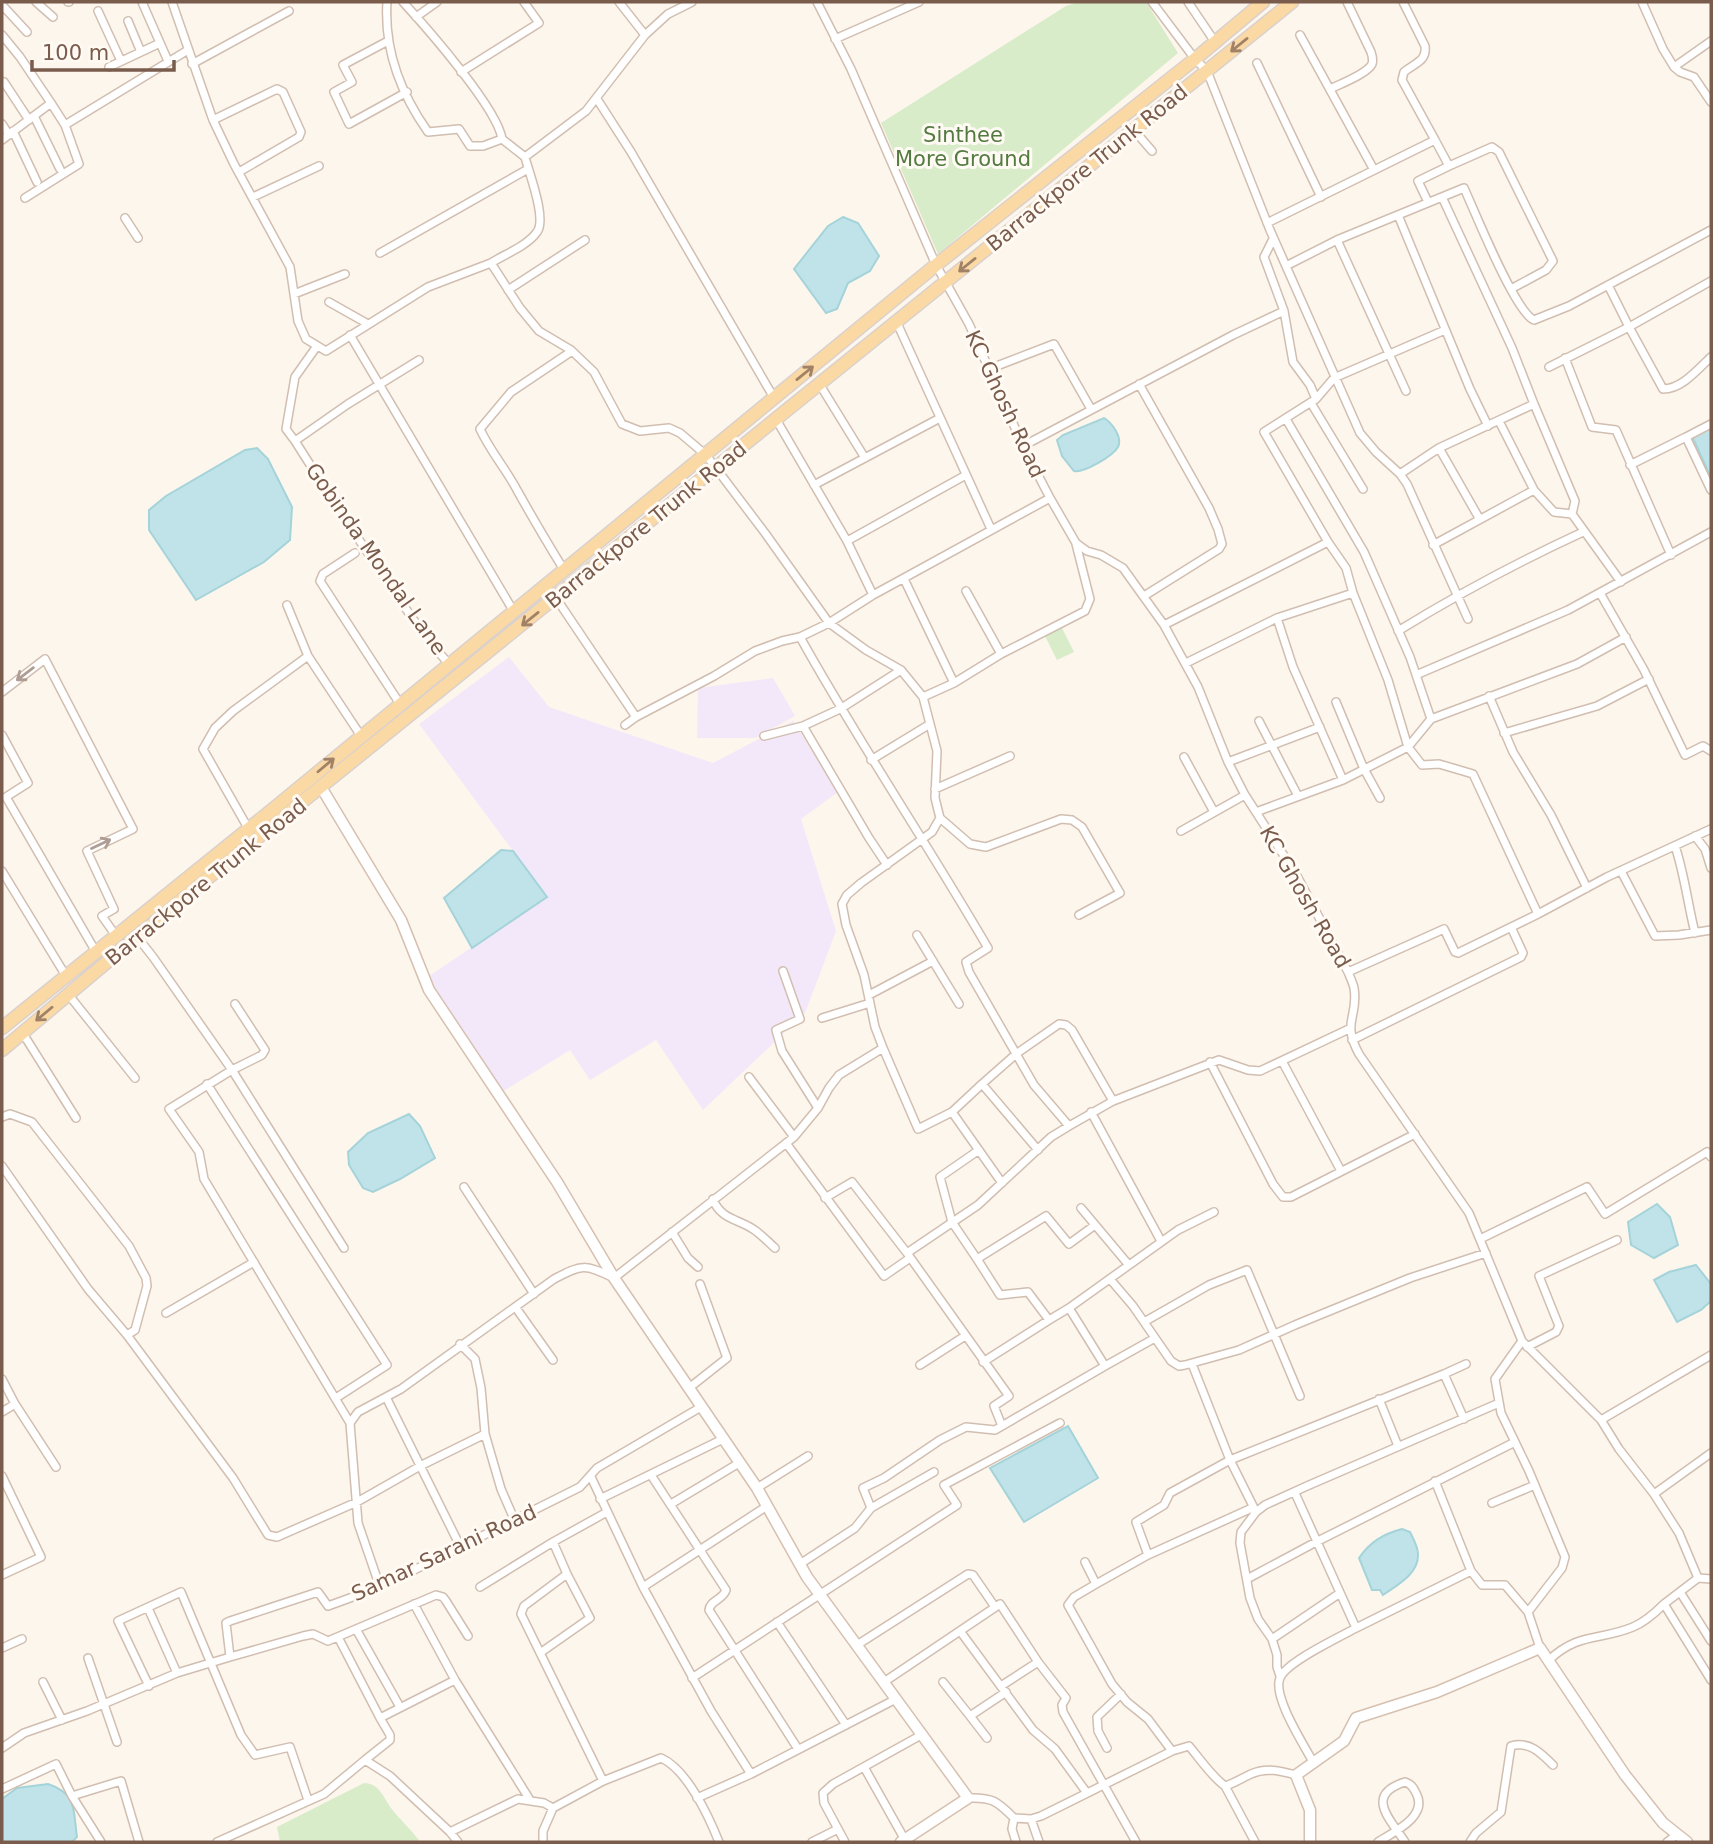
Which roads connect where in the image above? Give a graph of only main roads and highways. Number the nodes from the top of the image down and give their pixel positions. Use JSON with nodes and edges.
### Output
{"nodes":[{"id":1,"x":1263,"y":2,"type":"edge"},
{"id":2,"x":1292,"y":2,"type":"edge"},
{"id":3,"x":2,"y":1028,"type":"edge"},
{"id":4,"x":2,"y":1050,"type":"edge"}],
"edges":[{"from":3,"to":1,"type":"main road","name":"Barrackpore Trunk Road","one_way":true},
{"from":2,"to":4,"type":"main road","name":"Barrackpore Trunk Road","one_way":true}]}
